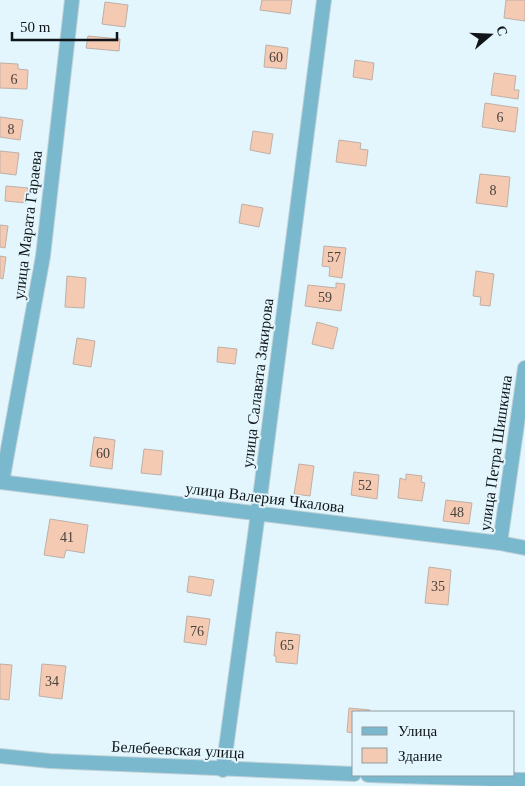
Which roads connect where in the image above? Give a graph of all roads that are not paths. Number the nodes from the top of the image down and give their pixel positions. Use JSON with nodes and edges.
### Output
{"nodes":[{"id":1,"x":72,"y":0,"type":"edge"},
{"id":2,"x":324,"y":0,"type":"edge"},
{"id":3,"x":525,"y":368,"type":"edge"},
{"id":4,"x":1,"y":482,"type":"edge"},
{"id":5,"x":258,"y":514,"type":"junction"},
{"id":6,"x":500,"y":543,"type":"junction"},
{"id":7,"x":525,"y":548,"type":"edge"},
{"id":8,"x":0,"y":756,"type":"edge"},
{"id":9,"x":223,"y":770,"type":"junction"},
{"id":10,"x":352,"y":774,"type":"edge"},
{"id":11,"x":399,"y":776,"type":"edge"},
{"id":12,"x":525,"y":780,"type":"edge"}],
"edges":[{"from":1,"to":4,"type":"street","name":"улица Марата Гараева"},
{"from":2,"to":5,"type":"street","name":"улица Салавата Закирова"},
{"from":3,"to":6,"type":"street","name":"улица Петра Шишкина"},
{"from":4,"to":5,"type":"street","name":"улица Валерия Чкалова"},
{"from":5,"to":6,"type":"street","name":"улица Валерия Чкалова"},
{"from":5,"to":9,"type":"street","name":"улица Салавата Закирова"},
{"from":6,"to":7,"type":"street","name":"улица Валерия Чкалова"},
{"from":8,"to":9,"type":"street","name":"Белебеевская улица"},
{"from":9,"to":10,"type":"street","name":"Белебеевская улица"},
{"from":11,"to":12,"type":"street"}]}
